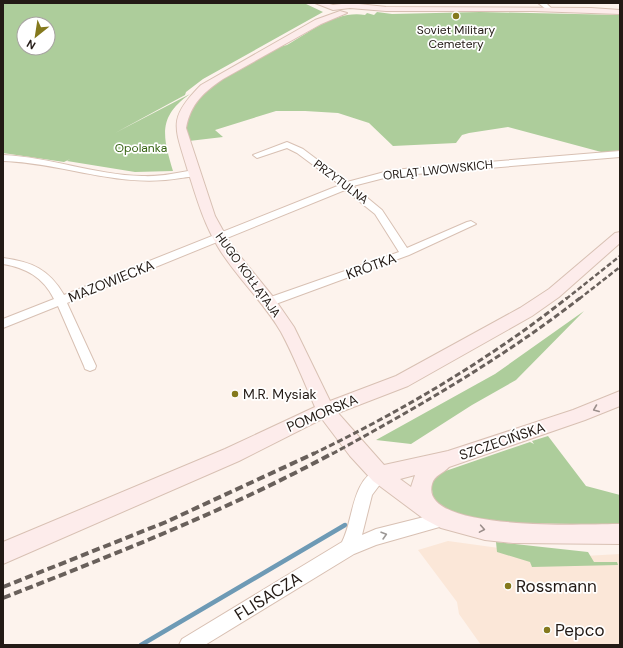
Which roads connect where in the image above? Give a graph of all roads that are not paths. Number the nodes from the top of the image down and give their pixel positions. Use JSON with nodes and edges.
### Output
{"nodes":[{"id":1,"x":319,"y":3,"type":"edge"},
{"id":2,"x":325,"y":3,"type":"edge"},
{"id":3,"x":541,"y":3,"type":"edge"},
{"id":4,"x":345,"y":7,"type":"edge"},
{"id":5,"x":548,"y":8,"type":"junction"},
{"id":6,"x":620,"y":12,"type":"edge"},
{"id":7,"x":620,"y":154,"type":"edge"},
{"id":8,"x":257,"y":155,"type":"dead end"},
{"id":9,"x":3,"y":158,"type":"edge"},
{"id":10,"x":194,"y":173,"type":"junction"},
{"id":11,"x":347,"y":186,"type":"junction"},
{"id":12,"x":471,"y":224,"type":"dead end"},
{"id":13,"x":620,"y":236,"type":"edge"},
{"id":14,"x":219,"y":238,"type":"junction"},
{"id":15,"x":405,"y":253,"type":"junction"},
{"id":16,"x":3,"y":261,"type":"edge"},
{"id":17,"x":60,"y":302,"type":"junction"},
{"id":18,"x":269,"y":302,"type":"junction"},
{"id":19,"x":3,"y":324,"type":"edge"},
{"id":20,"x":90,"y":366,"type":"dead end"},
{"id":21,"x":620,"y":398,"type":"edge"},
{"id":22,"x":326,"y":411,"type":"junction"},
{"id":23,"x":448,"y":460,"type":"junction"},
{"id":24,"x":380,"y":475,"type":"junction"},
{"id":25,"x":438,"y":516,"type":"junction"},
{"id":26,"x":620,"y":534,"type":"edge"},
{"id":27,"x":348,"y":548,"type":"junction"},
{"id":28,"x":3,"y":553,"type":"edge"},
{"id":29,"x":188,"y":645,"type":"edge"}],
"edges":[{"from":1,"to":4,"type":"street"},
{"from":2,"to":4,"type":"street"},
{"from":3,"to":5,"type":"street"},
{"from":4,"to":5,"type":"street"},
{"from":4,"to":10,"type":"street","name":"HUGO KOŁŁĄTAJA"},
{"from":5,"to":6,"type":"street"},
{"from":7,"to":11,"type":"street","name":"ORLĄT LWOWSKICH"},
{"from":8,"to":11,"type":"street","name":"PRZYTULNA"},
{"from":9,"to":10,"type":"street"},
{"from":10,"to":14,"type":"street","name":"HUGO KOŁŁĄTAJA"},
{"from":11,"to":14,"type":"street","name":"ORLĄT LWOWSKICH"},
{"from":11,"to":15,"type":"street","name":"PRZYTULNA"},
{"from":12,"to":15,"type":"street","name":"KRÓTKA"},
{"from":13,"to":22,"type":"street","name":"POMORSKA"},
{"from":14,"to":17,"type":"street","name":"MAZOWIECKA"},
{"from":14,"to":18,"type":"street","name":"HUGO KOŁŁĄTAJA"},
{"from":15,"to":18,"type":"street","name":"KRÓTKA"},
{"from":16,"to":17,"type":"street"},
{"from":17,"to":19,"type":"street","name":"MAZOWIECKA"},
{"from":17,"to":20,"type":"street"},
{"from":18,"to":22,"type":"street","name":"HUGO KOŁŁĄTAJA"},
{"from":21,"to":23,"type":"street","name":"SZCZECIŃSKA","one_way":true},
{"from":22,"to":24,"type":"street","name":"HUGO KOŁŁĄTAJA"},
{"from":22,"to":28,"type":"street","name":"POMORSKA"},
{"from":23,"to":24,"type":"street","name":"SZCZECIŃSKA"},
{"from":23,"to":25,"type":"street"},
{"from":24,"to":25,"type":"street","name":"FLISACZA"},
{"from":24,"to":27,"type":"street"},
{"from":25,"to":26,"type":"street","name":"FLISACZA","one_way":true},
{"from":27,"to":25,"type":"street","name":"FLISACZA","one_way":true},
{"from":27,"to":29,"type":"street","name":"FLISACZA"}]}
